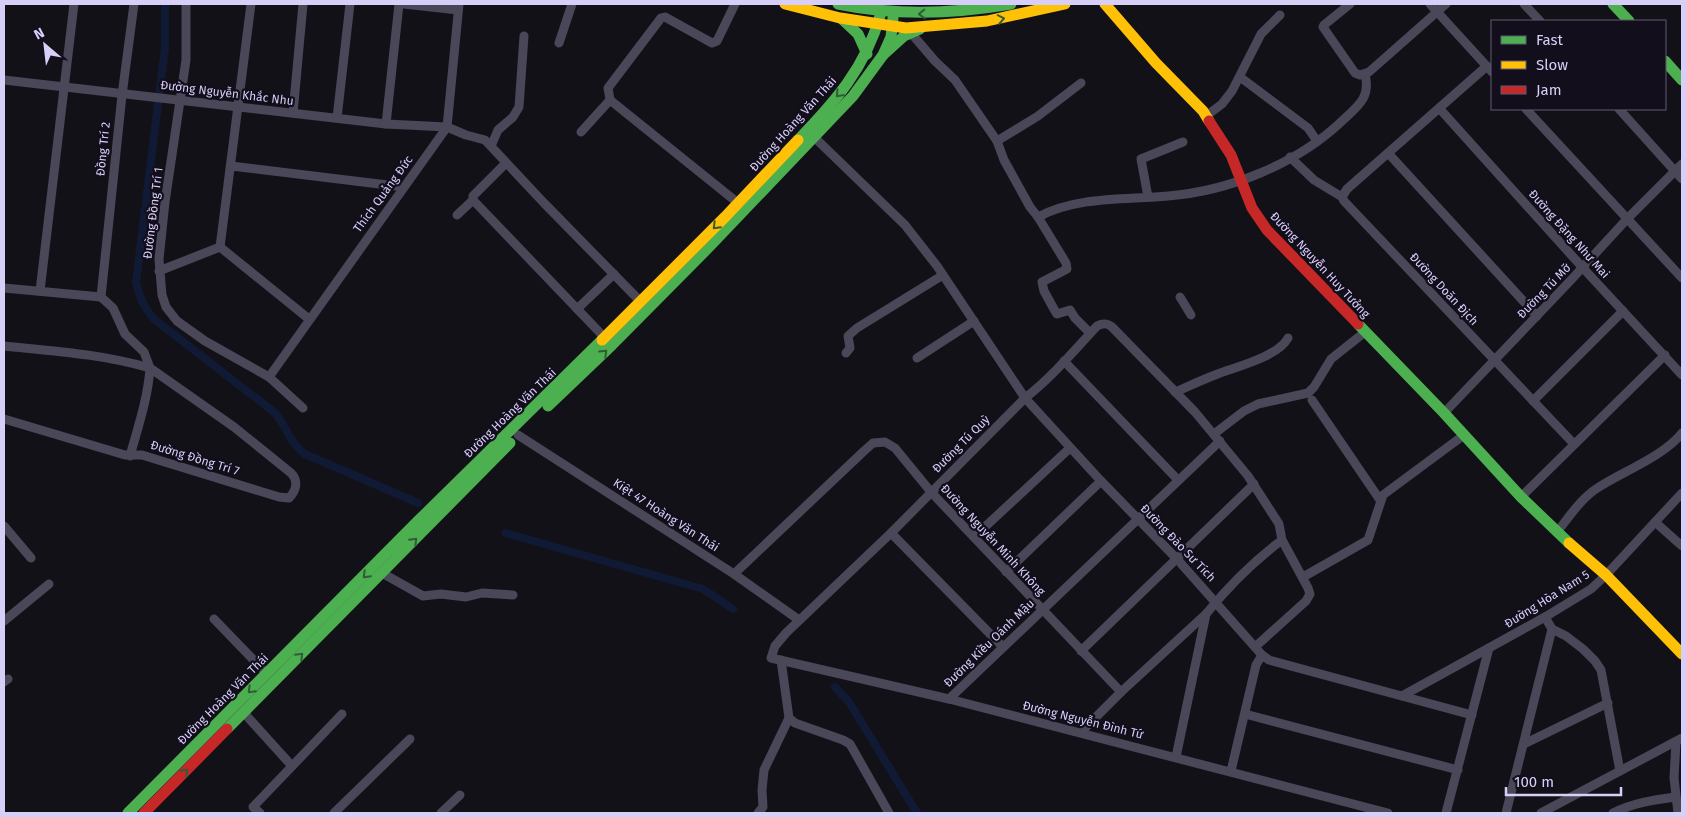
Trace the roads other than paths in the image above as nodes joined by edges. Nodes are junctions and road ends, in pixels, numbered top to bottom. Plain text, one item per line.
1 (74, 4) edge
2 (134, 4) edge
3 (186, 4) edge
4 (251, 4) edge
5 (303, 4) edge
6 (350, 4) edge
7 (399, 4) edge
8 (404, 4) edge
9 (572, 4) edge
10 (735, 4) edge
11 (785, 4) edge
12 (838, 4) edge
13 (1011, 4) edge
14 (1065, 4) edge
15 (1105, 4) edge
16 (1350, 4) edge
17 (1430, 4) edge
18 (1446, 4) edge
19 (1524, 4) edge
20 (1613, 4) edge
21 (458, 7) edge
22 (952, 8) edge
23 (1437, 11) junction
24 (881, 12) junction
25 (893, 13) junction
26 (1280, 16) dead end
27 (840, 18) junction
28 (1539, 20) edge
29 (1628, 20) edge
30 (879, 24) junction
31 (892, 26) junction
32 (929, 26) junction
33 (911, 33) junction
34 (524, 36) dead end
35 (558, 43) dead end
36 (867, 54) junction
37 (883, 55) junction
38 (1666, 62) edge
39 (1490, 69) edge
40 (1367, 73) junction
41 (1240, 77) junction
42 (4, 80) edge
43 (1682, 80) edge
44 (1081, 83) dead end
45 (65, 88) junction
46 (122, 94) junction
47 (178, 99) junction
48 (610, 100) junction
49 (238, 107) junction
50 (1439, 108) junction
51 (1527, 110) edge
52 (1620, 110) edge
53 (293, 114) junction
54 (1206, 116) junction
55 (337, 118) junction
56 (386, 124) junction
57 (447, 126) junction
58 (581, 132) dead end
59 (814, 137) junction
60 (997, 141) junction
61 (1317, 141) junction
62 (1184, 142) dead end
63 (491, 146) junction
64 (1388, 153) junction
65 (1290, 157) junction
66 (506, 162) junction
67 (1682, 164) edge
68 (231, 166) junction
69 (1675, 171) junction
70 (1240, 179) junction
71 (1682, 179) edge
72 (404, 187) junction
73 (1148, 197) junction
74 (1342, 197) junction
75 (473, 200) junction
76 (738, 203) junction
77 (457, 215) dead end
78 (1038, 217) junction
79 (1627, 220) junction
80 (220, 247) junction
81 (1583, 268) junction
82 (159, 272) junction
83 (614, 274) junction
84 (943, 275) junction
85 (1682, 278) edge
86 (4, 288) edge
87 (40, 290) junction
88 (101, 297) junction
89 (1180, 297) dead end
90 (641, 302) junction
91 (577, 309) junction
92 (1623, 311) junction
93 (1191, 315) dead end
94 (1537, 316) junction
95 (309, 320) junction
96 (974, 321) junction
97 (1365, 332) junction
98 (1090, 333) junction
99 (605, 338) junction
100 (1288, 338) dead end
101 (4, 346) edge
102 (846, 353) dead end
103 (1664, 355) junction
104 (917, 358) dead end
105 (1064, 361) junction
106 (1494, 361) junction
107 (150, 368) junction
108 (1682, 375) edge
109 (269, 377) junction
110 (1175, 392) junction
111 (1025, 398) junction
112 (1312, 400) dead end
113 (1533, 401) junction
114 (303, 408) dead end
115 (1444, 413) junction
116 (4, 419) edge
117 (1682, 433) edge
118 (518, 435) junction
119 (1464, 435) junction
120 (1217, 437) junction
121 (1574, 444) junction
122 (1070, 448) junction
123 (130, 456) junction
124 (1178, 480) junction
125 (466, 481) junction
126 (1101, 481) junction
127 (1254, 484) junction
128 (931, 492) junction
129 (1682, 493) edge
130 (1521, 497) junction
131 (1380, 500) junction
132 (1137, 519) junction
133 (1656, 522) junction
134 (4, 526) edge
135 (1557, 532) junction
136 (891, 533) junction
137 (974, 537) junction
138 (1282, 540) junction
139 (1682, 546) edge
140 (31, 558) dead end
141 (1177, 559) junction
142 (1006, 572) junction
143 (382, 574) junction
144 (734, 574) junction
145 (1606, 575) junction
146 (1303, 577) junction
147 (49, 584) dead end
148 (513, 595) dead end
149 (1216, 602) junction
150 (1042, 610) junction
151 (1206, 614) junction
152 (1545, 617) junction
153 (214, 618) dead end
154 (799, 620) junction
155 (4, 621) edge
156 (1552, 629) junction
157 (1003, 647) junction
158 (1255, 647) junction
159 (1489, 648) junction
160 (1081, 651) junction
161 (1682, 654) edge
162 (1262, 655) junction
163 (771, 658) joint
164 (781, 660) junction
165 (267, 674) junction
166 (1121, 692) junction
167 (1402, 696) junction
168 (949, 699) junction
169 (1608, 703) junction
170 (244, 713) junction
171 (342, 714) dead end
172 (1245, 714) junction
173 (1472, 716) junction
174 (789, 718) junction
175 (1081, 732) junction
176 (410, 739) dead end
177 (1679, 740) edge
178 (1524, 744) junction
179 (1176, 757) junction
180 (292, 766) junction
181 (1458, 770) junction
182 (1620, 771) junction
183 (1231, 772) junction
184 (460, 795) dead end
185 (1675, 797) junction
186 (149, 808) edge
187 (762, 811) edge
188 (1373, 811) edge
189 (128, 813) edge
190 (260, 813) edge
191 (334, 813) edge
192 (441, 813) edge
193 (889, 813) edge
194 (1388, 813) edge
195 (1446, 813) edge
196 (1506, 813) edge
197 (1541, 813) edge
198 (1613, 813) edge
199 (1678, 813) edge

1 - 45 street
2 - 46 street, Đồng Trí 2
3 - 47 street, Đường Đồng Trí 1
4 - 49 street
5 - 53 street
6 - 55 street
7 - 56 street
8 - 21 street
9 - 35 street
10 - 48 street
11 - 27 main road
12 - 24 main road
13 - 22 main road
32 -> 14 main road
15 - 54 main road, Đường Nguyễn Huy Tưởng
16 - 40 street
17 - 23 street
18 - 23 street
19 - 28 street
20 - 29 main road
21 - 57 street, Thích Quảng Đức
22 -> 25 main road
23 - 39 street
23 - 40 street
24 - 25 main road
24 - 30 main road, Đường Hoàng Văn Thái
25 - 31 main road, Đường Hoàng Văn Thái
26 - 41 street
27 - 30 main road
27 - 36 main road
30 - 31 main road
30 - 36 main road, Đường Hoàng Văn Thái
31 - 32 main road
31 - 37 main road, Đường Hoàng Văn Thái
32 - 33 main road
33 - 37 main road
33 - 60 street
34 - 63 street
36 -> 76 main road, Đường Hoàng Văn Thái
37 - 59 main road, Đường Hoàng Văn Thái
38 - 43 main road
39 - 50 street
40 - 61 street
41 - 54 street
41 - 61 street
42 - 45 street, Đường Nguyễn Khắc Nhu
44 - 60 street
45 - 46 street, Đường Nguyễn Khắc Nhu
45 - 87 street
46 - 47 street, Đường Nguyễn Khắc Nhu
46 - 88 street, Đồng Trí 2
47 - 49 street, Đường Nguyễn Khắc Nhu
47 - 82 street, Đường Đồng Trí 1
48 - 58 street
48 - 76 street
49 - 53 street, Đường Nguyễn Khắc Nhu
49 - 68 street
50 - 64 street
50 - 81 street, Đường Đặng Như Mai
51 - 79 street
52 - 69 street
53 - 55 street, Đường Nguyễn Khắc Nhu
54 - 70 main road, Đường Nguyễn Huy Tưởng
55 - 56 street, Đường Nguyễn Khắc Nhu
56 - 57 street, Đường Nguyễn Khắc Nhu
57 - 63 street
57 - 72 street, Thích Quảng Đức
59 - 84 street, Đường Đào Sư Tích
118 -> 59 main road, Đường Hoàng Văn Thái
60 - 78 street
61 - 65 street
62 - 73 street
63 - 66 street
64 - 74 street
64 - 94 street
65 - 70 street
65 - 74 street, Đường Doãn Địch
66 - 75 street
66 - 83 street
67 - 69 street, Đường Tú Mỡ
68 - 72 street
68 - 80 street
69 - 71 street
69 - 79 street, Đường Tú Mỡ
70 - 73 street
70 - 97 main road, Đường Nguyễn Huy Tưởng
72 - 95 street, Thích Quảng Đức
73 - 78 street
74 - 106 street, Đường Doãn Địch
75 - 77 street
75 - 91 street
76 -> 90 main road, Đường Hoàng Văn Thái
78 - 98 street
79 - 81 street, Đường Tú Mỡ
79 - 85 street
80 - 82 street
80 - 95 street
81 - 92 street, Đường Đặng Như Mai
81 - 94 street, Đường Tú Mỡ
82 - 109 street, Đường Đồng Trí 1
83 - 90 street
83 - 91 street
84 - 96 street, Đường Đào Sư Tích
84 - 102 street
86 - 87 street
87 - 88 street
88 - 107 street
89 - 93 street
90 - 99 main road, Đường Hoàng Văn Thái
91 - 99 street
92 - 103 street, Đường Đặng Như Mai
92 - 113 street
94 - 106 street, Đường Tú Mỡ
95 - 109 street, Thích Quảng Đức
96 - 104 street
96 - 111 street, Đường Đào Sư Tích
97 - 115 main road, Đường Nguyễn Huy Tưởng
97 - 120 street, Đường Kiều Oánh Mậu
98 - 105 street, Đường Tú Quỳ
98 - 110 street, Đường Tú Quỳ
99 - 125 main road, Đường Hoàng Văn Thái
100 - 110 street
101 - 107 street
103 - 108 street, Đường Đặng Như Mai
103 - 121 street
105 - 111 street, Đường Tú Quỳ
105 - 124 street
106 - 113 street, Đường Doãn Địch
106 - 115 street, Đường Tú Mỡ
107 - 123 street
107 - 123 street, Đường Đồng Trí 7
109 - 114 street, Đường Đồng Trí 1
110 - 120 street, Đường Tú Quỳ
111 - 122 street, Đường Đào Sư Tích
111 - 128 street, Đường Tú Quỳ
112 - 131 street
113 - 121 street, Đường Doãn Địch
115 - 119 main road, Đường Nguyễn Huy Tưởng
116 - 123 street, Đường Đồng Trí 7
117 - 135 street
118 - 125 main road, Đường Hoàng Văn Thái
118 - 144 street, Kiệt 47 Hoàng Văn Thái
119 - 130 main road, Đường Nguyễn Huy Tưởng
119 - 131 street
120 - 124 street, Đường Kiều Oánh Mậu
120 - 127 street, Đường Tú Quỳ
121 - 130 street
122 - 126 street, Đường Đào Sư Tích
122 - 137 street
124 - 132 street, Đường Kiều Oánh Mậu
143 -> 125 main road, Đường Hoàng Văn Thái
125 -> 165 main road, Đường Hoàng Văn Thái
126 - 132 street, Đường Đào Sư Tích
126 - 142 street
127 - 138 street, Đường Tú Quỳ
127 - 141 street
128 - 136 street, Đường Tú Quỳ
128 - 137 street, Đường Nguyễn Minh Không
128 - 144 street, Đường Nguyễn Minh Không
129 - 133 street, Đường Hòa Nam 5
130 - 135 main road, Đường Nguyễn Huy Tưởng
131 - 146 street
132 - 141 street, Đường Đào Sư Tích
132 - 150 street, Đường Kiều Oánh Mậu
133 - 139 street
133 - 145 street, Đường Hòa Nam 5
134 - 140 street
135 - 145 main road, Đường Nguyễn Huy Tưởng
136 - 154 street, Đường Tú Quỳ
136 - 157 street
137 - 142 street, Đường Nguyễn Minh Không
138 - 146 street, Đường Tú Quỳ
138 - 149 street
141 - 149 street, Đường Đào Sư Tích
141 - 160 street
142 - 150 street, Đường Nguyễn Minh Không
143 - 148 street
170 -> 143 main road, Đường Hoàng Văn Thái
144 - 154 street, Kiệt 47 Hoàng Văn Thái
145 - 152 street, Đường Hòa Nam 5
145 - 161 main road, Đường Nguyễn Huy Tưởng
146 - 158 street, Đường Tú Quỳ
147 - 155 street
149 - 151 street
149 - 158 street, Đường Đào Sư Tích
150 - 157 street, Đường Kiều Oánh Mậu
150 - 160 street, Đường Nguyễn Minh Không
151 - 166 street
151 - 179 street
152 - 156 street
152 - 159 street, Đường Hòa Nam 5
153 - 165 street
154 - 163 street, Đường Tú Quỳ
156 - 169 street
156 - 178 street
157 - 168 street, Đường Kiều Oánh Mậu
158 - 162 street, Đường Đào Sư Tích
159 - 167 street, Đường Hòa Nam 5
159 - 173 street
160 - 166 street, Đường Nguyễn Minh Không
162 - 167 street, Đường Đào Sư Tích
162 - 172 street
163 - 164 street, Đường Nguyễn Đình Tứ
164 - 168 street, Đường Nguyễn Đình Tứ
164 - 174 street
165 -> 186 main road, Đường Hoàng Văn Thái
166 - 175 street
167 - 173 street, Đường Đào Sư Tích
168 - 175 street, Đường Nguyễn Đình Tứ
169 - 178 street
169 - 182 street
170 - 180 street
186 -> 170 main road, Đường Hoàng Văn Thái
171 - 180 street
172 - 181 street
172 - 183 street
173 - 181 street
174 - 187 street
174 - 193 street
175 - 179 street, Đường Nguyễn Đình Tứ
176 - 191 street
177 - 182 street
177 - 185 street
178 - 196 street
179 - 183 street, Đường Nguyễn Đình Tứ
180 - 190 street
181 - 195 street
182 - 197 street
183 - 188 street, Đường Nguyễn Đình Tứ
184 - 192 street
185 - 198 street
185 - 199 street
186 - 189 main road, Đường Hoàng Văn Thái
188 - 194 street, Đường Nguyễn Đình Tứ

